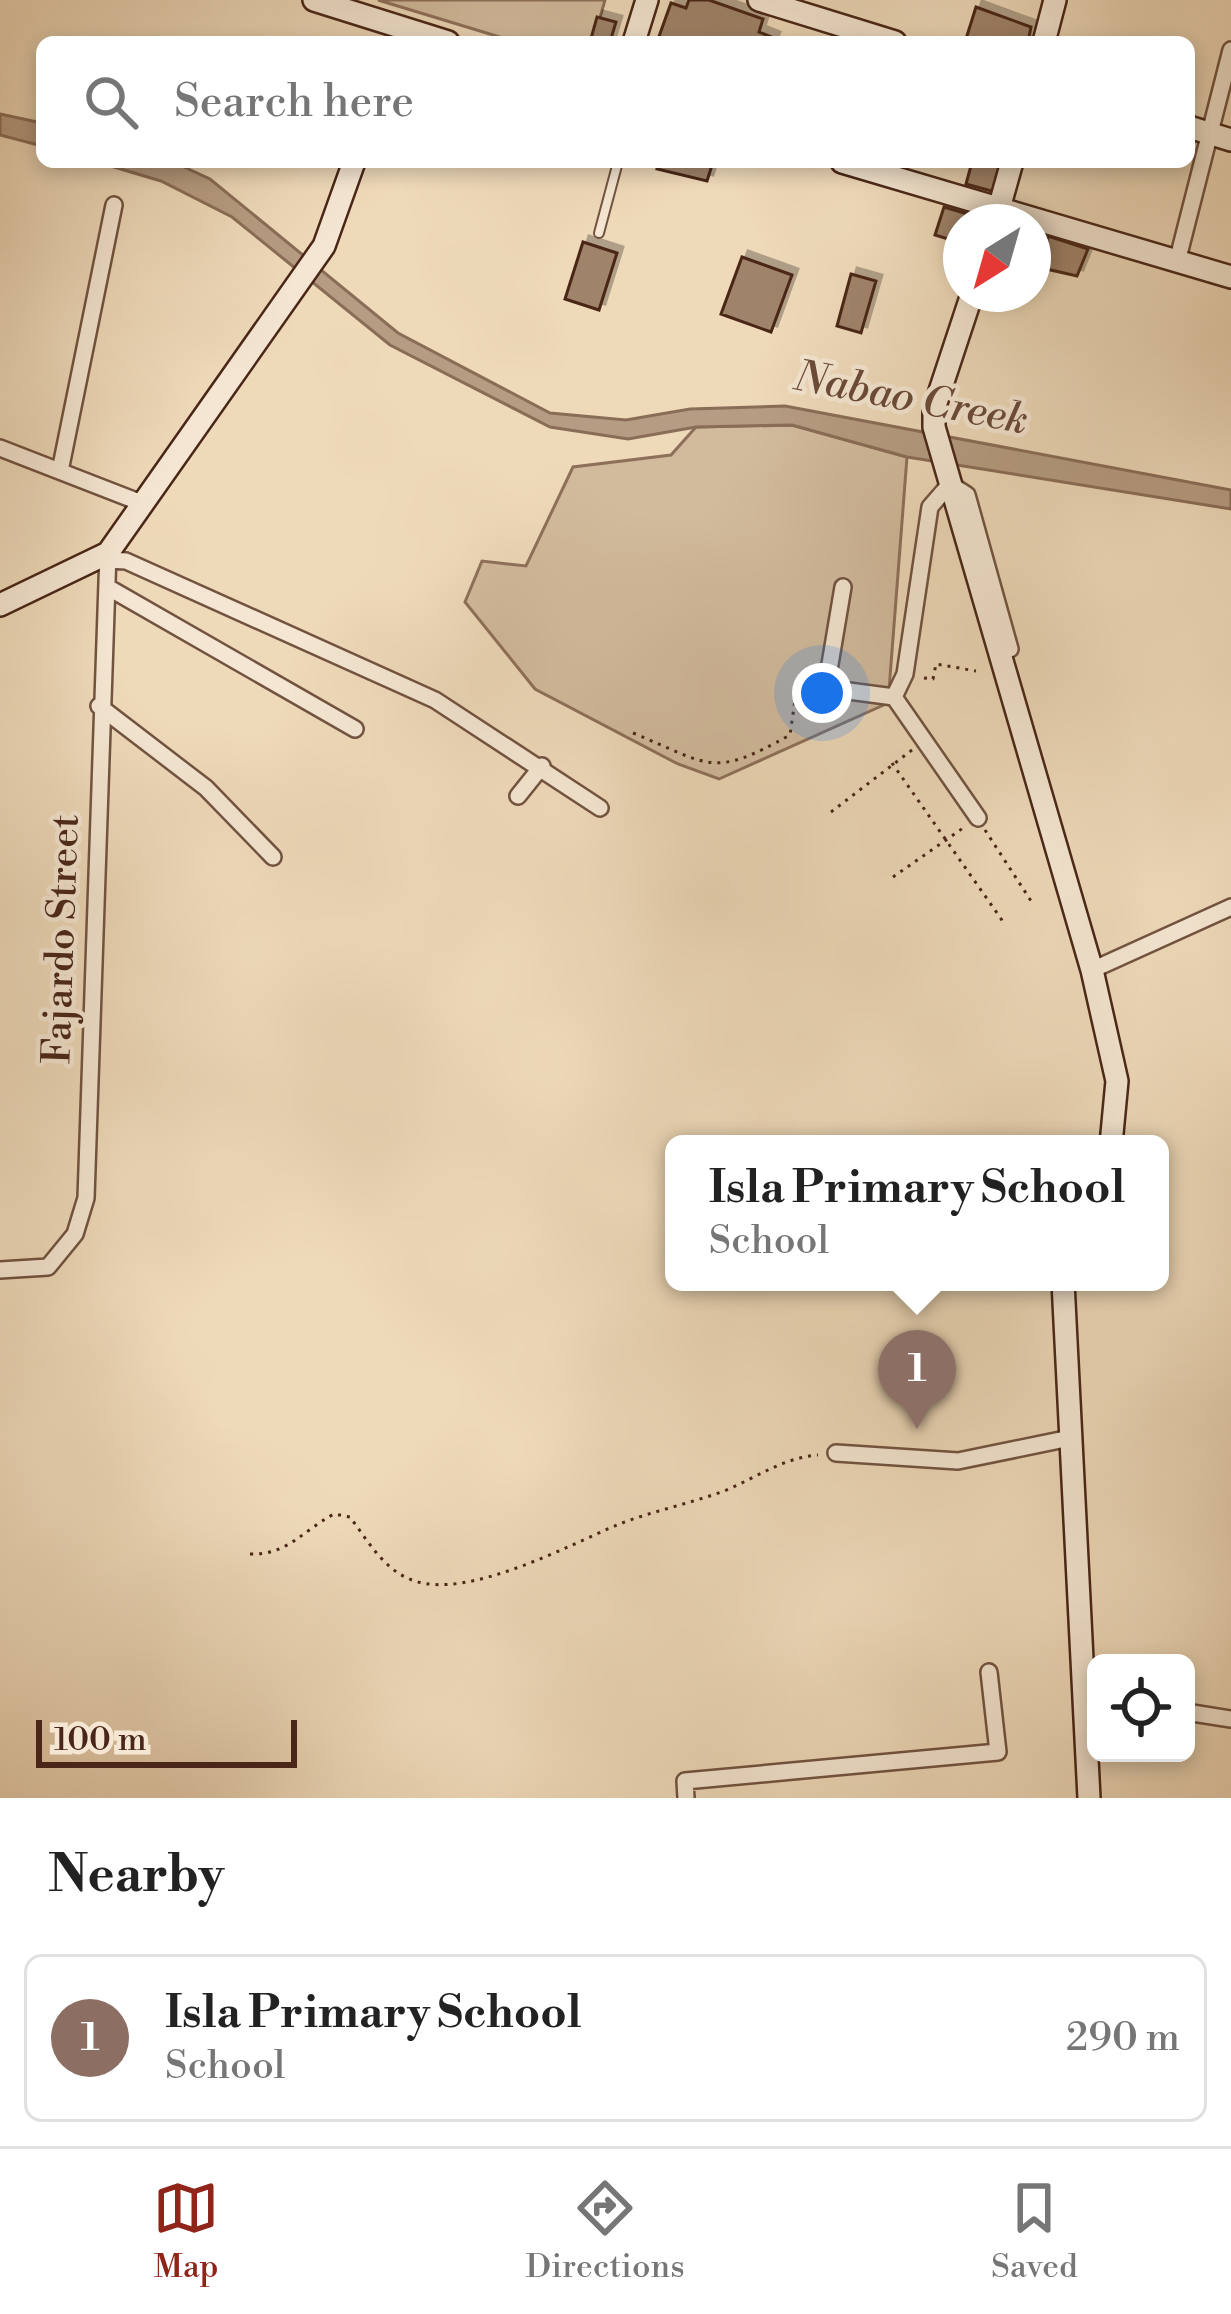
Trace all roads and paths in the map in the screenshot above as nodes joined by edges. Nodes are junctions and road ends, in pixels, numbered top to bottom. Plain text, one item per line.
1 (314, 0) edge
2 (647, 0) edge
3 (759, 0) edge
4 (1055, 0) edge
5 (398, 35) edge
6 (636, 36) edge
7 (876, 36) edge
8 (1046, 36) edge
9 (1231, 50) edge
10 (1198, 130) edge
11 (1231, 140) edge
12 (351, 168) edge
13 (616, 168) edge
14 (860, 168) edge
15 (1010, 168) edge
16 (1192, 168) edge
17 (966, 204) edge
18 (1001, 204) edge
19 (114, 205) dead end
20 (1051, 229) edge
21 (598, 233) dead end
22 (1177, 262) junction
23 (1231, 277) edge
24 (966, 312) edge
25 (0, 448) edge
26 (60, 471) junction
27 (947, 476) junction
28 (139, 502) junction
29 (109, 556) junction
30 (843, 587) dead end
31 (109, 588) junction
32 (0, 605) edge
33 (1010, 649) dead end
34 (976, 671) dead end
35 (905, 674) junction
36 (826, 688) junction
37 (894, 697) junction
38 (100, 706) junction
39 (355, 729) dead end
40 (633, 733) dead end
41 (924, 743) junction
42 (892, 763) junction
43 (542, 766) junction
44 (518, 796) dead end
45 (601, 808) dead end
46 (831, 812) dead end
47 (978, 818) junction
48 (946, 840) junction
49 (273, 856) dead end
50 (893, 877) dead end
51 (1034, 904) dead end
52 (1231, 907) edge
53 (1004, 923) dead end
54 (1092, 970) junction
55 (1112, 1135) edge
56 (0, 1270) edge
57 (1063, 1291) edge
58 (1070, 1438) junction
59 (836, 1453) joint
60 (250, 1554) dead end
61 (1087, 1669) edge
62 (989, 1672) dead end
63 (1195, 1713) edge
64 (1231, 1719) edge
65 (1089, 1762) edge
66 (686, 1798) edge
67 (1089, 1798) edge

1 - 5 street
2 - 6 street
3 - 7 street
4 - 8 street
9 - 10 street
10 - 11 street
12 - 28 street
13 - 21 lane
14 - 17 street
15 - 18 street
16 - 22 street
19 - 26 street
20 - 22 street
22 - 23 street
24 - 27 street
25 - 26 street
26 - 28 street
27 - 33 street
27 - 35 street
27 - 54 street
28 - 29 street
29 - 31 street, Fajardo Street
29 - 32 street
29 - 43 street
30 - 36 street
31 - 38 street, Fajardo Street
31 - 39 street
34 - 35 path
35 - 37 street
36 - 37 street
36 - 40 path
37 - 41 street
38 - 49 street
38 - 56 street, Fajardo Street
41 - 42 path
41 - 47 street
42 - 46 path
42 - 48 path
43 - 44 street
43 - 45 street
47 - 48 path
47 - 51 path
48 - 50 path
48 - 53 path
52 - 54 street
54 - 55 street
57 - 58 street
58 - 59 street
58 - 61 street
59 - 60 path
62 - 66 street
63 - 64 street
65 - 67 street

